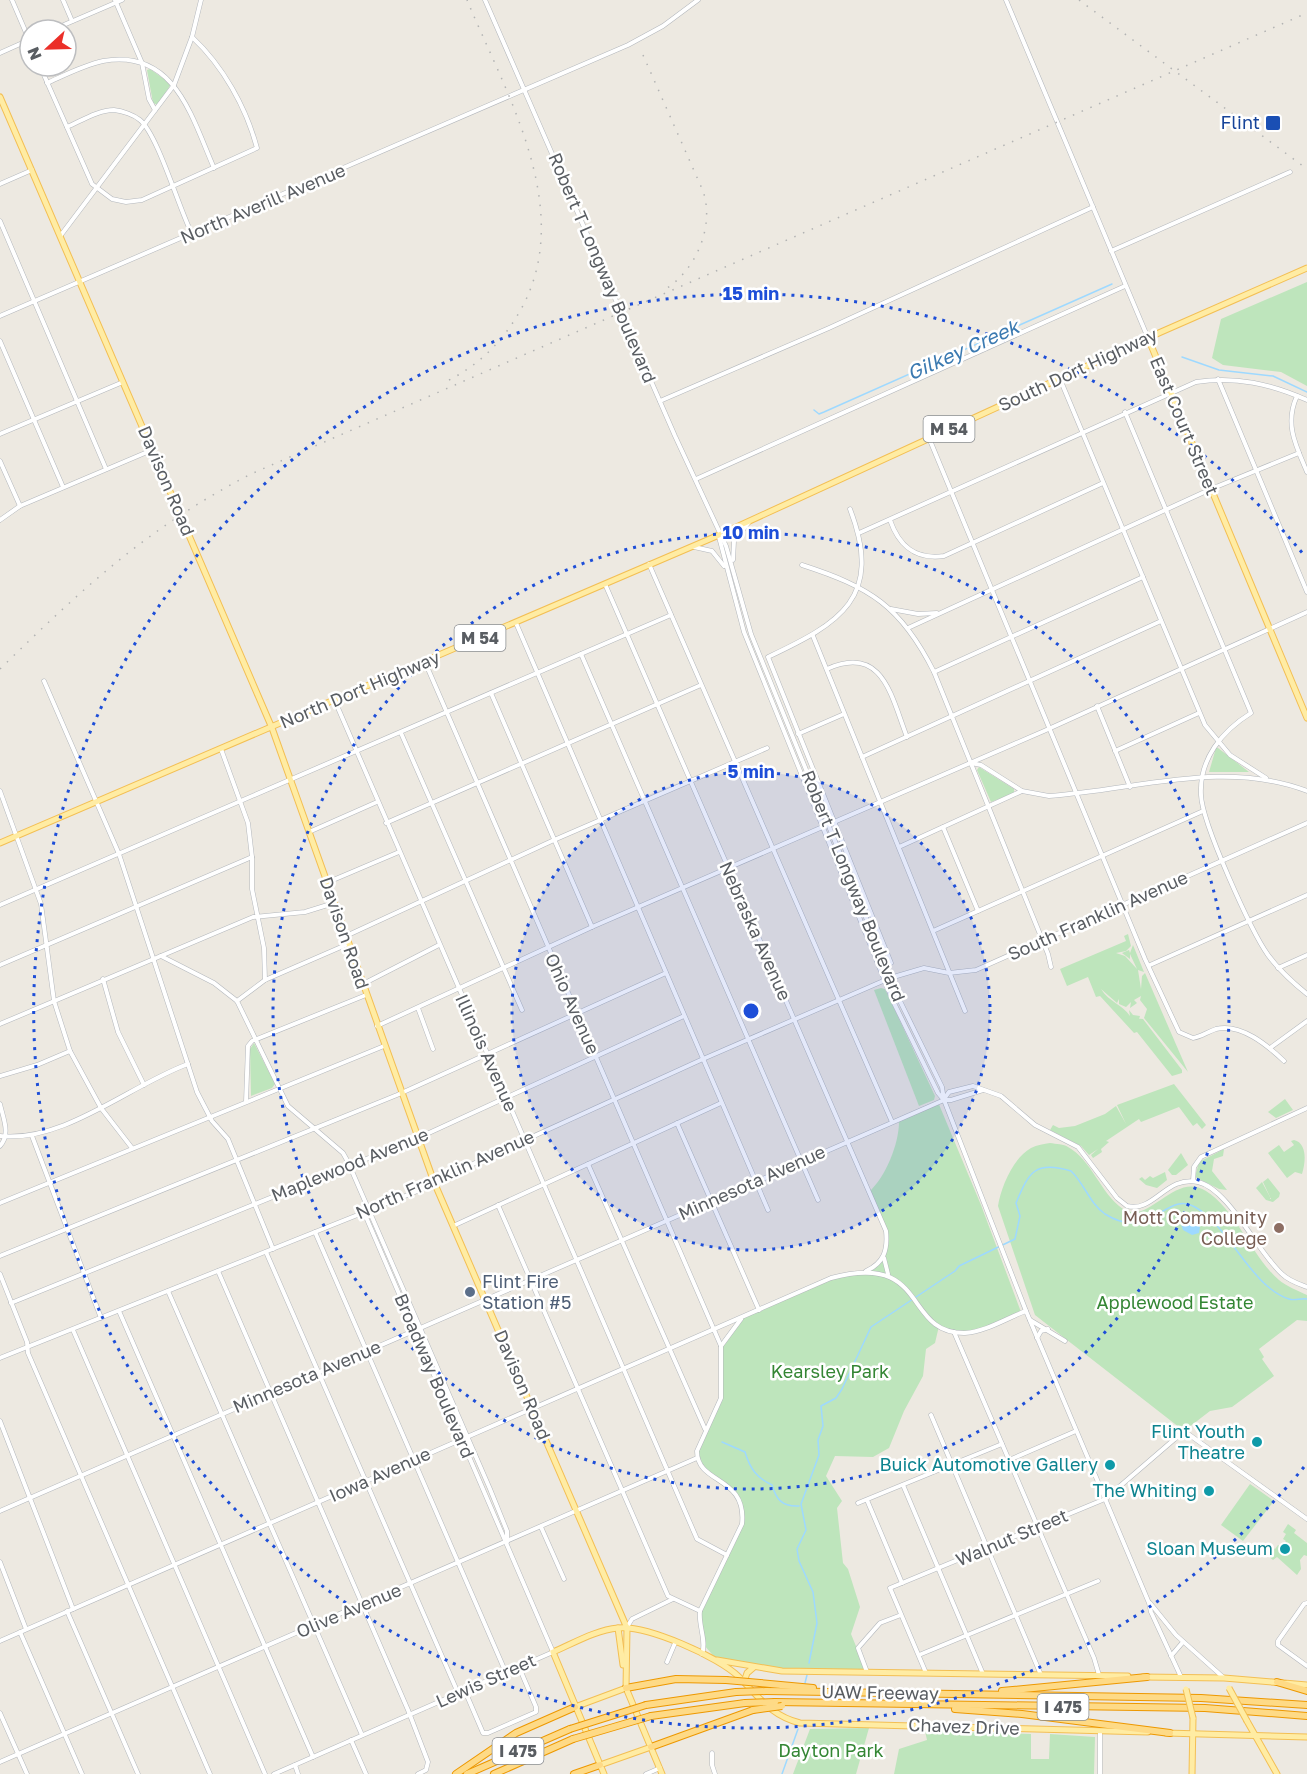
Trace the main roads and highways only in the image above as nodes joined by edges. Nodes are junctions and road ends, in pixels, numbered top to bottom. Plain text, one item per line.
1 (0, 97) edge
2 (1307, 268) edge
3 (1148, 338) junction
4 (719, 535) joint
5 (1307, 718) edge
6 (272, 728) junction
7 (0, 843) edge
8 (618, 1628) junction
9 (627, 1628) junction
10 (554, 1652) joint
11 (702, 1654) joint
12 (717, 1659) junction
13 (754, 1667) junction
14 (625, 1676) junction
15 (1147, 1677) junction
16 (1181, 1677) junction
17 (1224, 1678) junction
18 (744, 1682) junction
19 (1277, 1682) junction
20 (1307, 1685) edge
21 (626, 1688) junction
22 (849, 1692) junction
23 (1307, 1692) edge
24 (978, 1694) junction
25 (818, 1703) junction
26 (919, 1705) junction
27 (1307, 1705) edge
28 (575, 1707) junction
29 (1307, 1716) edge
30 (1170, 1733) junction
31 (1192, 1734) junction
32 (1256, 1736) junction
33 (1307, 1737) edge
34 (651, 1747) junction
35 (600, 1765) junction
36 (661, 1771) edge
37 (456, 1774) edge
38 (467, 1774) edge
39 (494, 1774) edge
40 (574, 1774) edge
41 (604, 1774) edge
42 (1192, 1774) edge
43 (1277, 1774) edge

1 - 6 main road, Davison Road
2 - 3 main road, South Dort Highway / M 54
3 - 4 main road, South Dort Highway / M 54
3 - 5 main road, East Court Street
4 - 6 main road, North Dort Highway / M 54
6 - 7 main road, North Dort Highway / M 54
6 - 9 main road, Davison Road
8 - 9 main road, Lewis Street
8 - 10 main road, Lewis Street
8 - 14 main road
9 - 11 main road, Lewis Street
9 - 14 main road, Davison Road
10 - 28 main road, Broadway Boulevard
11 - 12 main road, Chavez Drive
12 - 13 main road, Chavez Drive
12 - 18 main road, Chavez Drive
13 - 15 main road, Chavez Drive
13 - 18 main road
14 - 21 main road, Davison Road
15 - 16 main road, Chavez Drive
15 - 24 highway
16 - 17 main road, Chavez Drive
16 - 31 main road, Robert T Longway Boulevard, bridge
17 - 19 main road, Chavez Drive
17 - 32 main road, Robert T Longway Boulevard, bridge
18 - 30 main road, Chavez Drive
19 - 20 main road, Chavez Drive
19 - 23 highway
21 - 22 highway, bridge
21 - 28 main road
21 - 34 main road, Davison Road
22 - 24 highway, UAW Freeway / I 475
22 - 38 highway, UAW Freeway / I 475, bridge
24 - 27 highway, UAW Freeway / I 475
25 - 26 highway, UAW Freeway / I 475
25 - 34 highway, bridge
25 - 39 highway, UAW Freeway / I 475, bridge
26 - 29 highway, UAW Freeway / I 475
26 - 30 highway
28 - 35 main road, Broadway Boulevard
28 - 37 highway
30 - 31 main road, Chavez Drive
31 - 32 main road, Chavez Drive
31 - 42 main road, Robert T Longway Boulevard
32 - 33 main road, Chavez Drive
32 - 43 main road, Robert T Longway Boulevard
34 - 35 main road
34 - 36 main road, Davison Road
35 - 40 highway
35 - 41 main road, Broadway Boulevard

